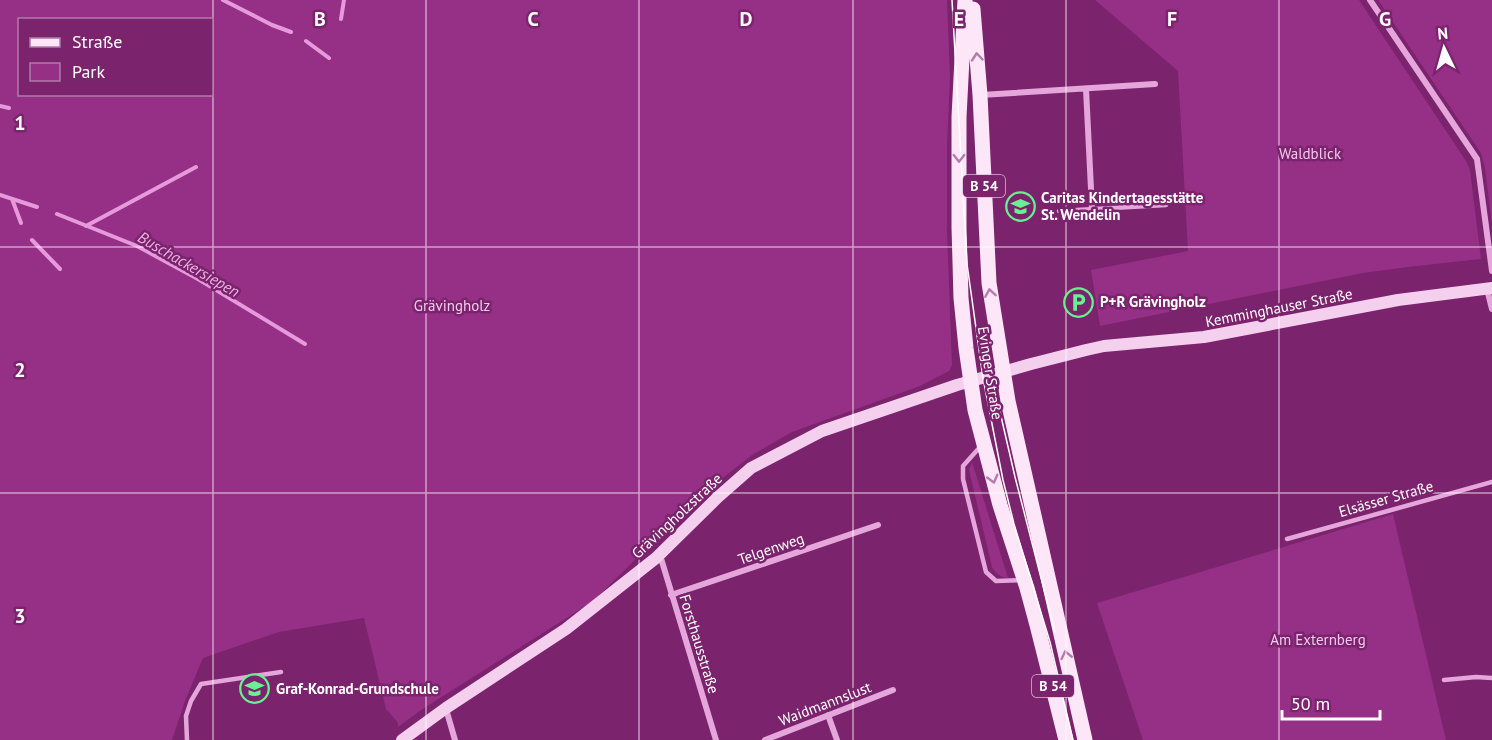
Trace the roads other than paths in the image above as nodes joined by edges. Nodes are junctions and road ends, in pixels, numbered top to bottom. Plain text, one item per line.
1 (965, 0) edge
2 (973, 0) edge
3 (1370, 0) edge
4 (1155, 84) dead end
5 (1086, 89) junction
6 (970, 98) junction
7 (1166, 205) dead end
8 (1092, 209) junction
9 (1059, 211) dead end
10 (1492, 271) edge
11 (1489, 288) edge
12 (1492, 309) edge
13 (1003, 372) junction
14 (971, 381) junction
15 (984, 443) junction
16 (1492, 482) edge
17 (878, 525) dead end
18 (1287, 539) dead end
19 (660, 554) junction
20 (1024, 580) junction
21 (672, 595) junction
22 (281, 672) dead end
23 (1492, 678) edge
24 (1444, 680) dead end
25 (893, 690) dead end
26 (446, 708) junction
27 (828, 715) junction
28 (187, 740) edge
29 (402, 740) edge
30 (455, 740) edge
31 (716, 740) edge
32 (765, 740) edge
33 (837, 740) edge
34 (1066, 740) edge
35 (1085, 740) edge

1 - 6 main road, Evinger Straße / B 54
6 -> 2 main road, Evinger Straße / B 54
3 - 10 street
4 - 5 street
5 - 6 street
5 - 8 street
13 -> 6 main road, Evinger Straße / B 54
6 -> 14 main road, Evinger Straße / B 54
7 - 8 lane
8 - 9 lane
11 - 12 street
11 - 13 main road, Kemminghauser Straße
13 - 14 main road, Grävingholzstraße
35 -> 13 main road, Evinger Straße / B 54
14 - 15 main road, Evinger Straße / B 54
14 - 19 main road, Grävingholzstraße
15 -> 20 main road, Evinger Straße / B 54
15 - 20 lane
16 - 18 lane, Elsässer Straße
17 - 21 street, Telgenweg
19 - 21 street, Forsthausstraße
19 - 26 main road, Grävingholzstraße
20 - 34 main road, Evinger Straße / B 54
21 - 31 street, Forsthausstraße
22 - 28 lane
23 - 24 lane
25 - 27 street, Waidmannslust
26 - 29 main road, Grävingholzstraße
26 - 30 street
27 - 32 street, Waidmannslust
27 - 33 street

